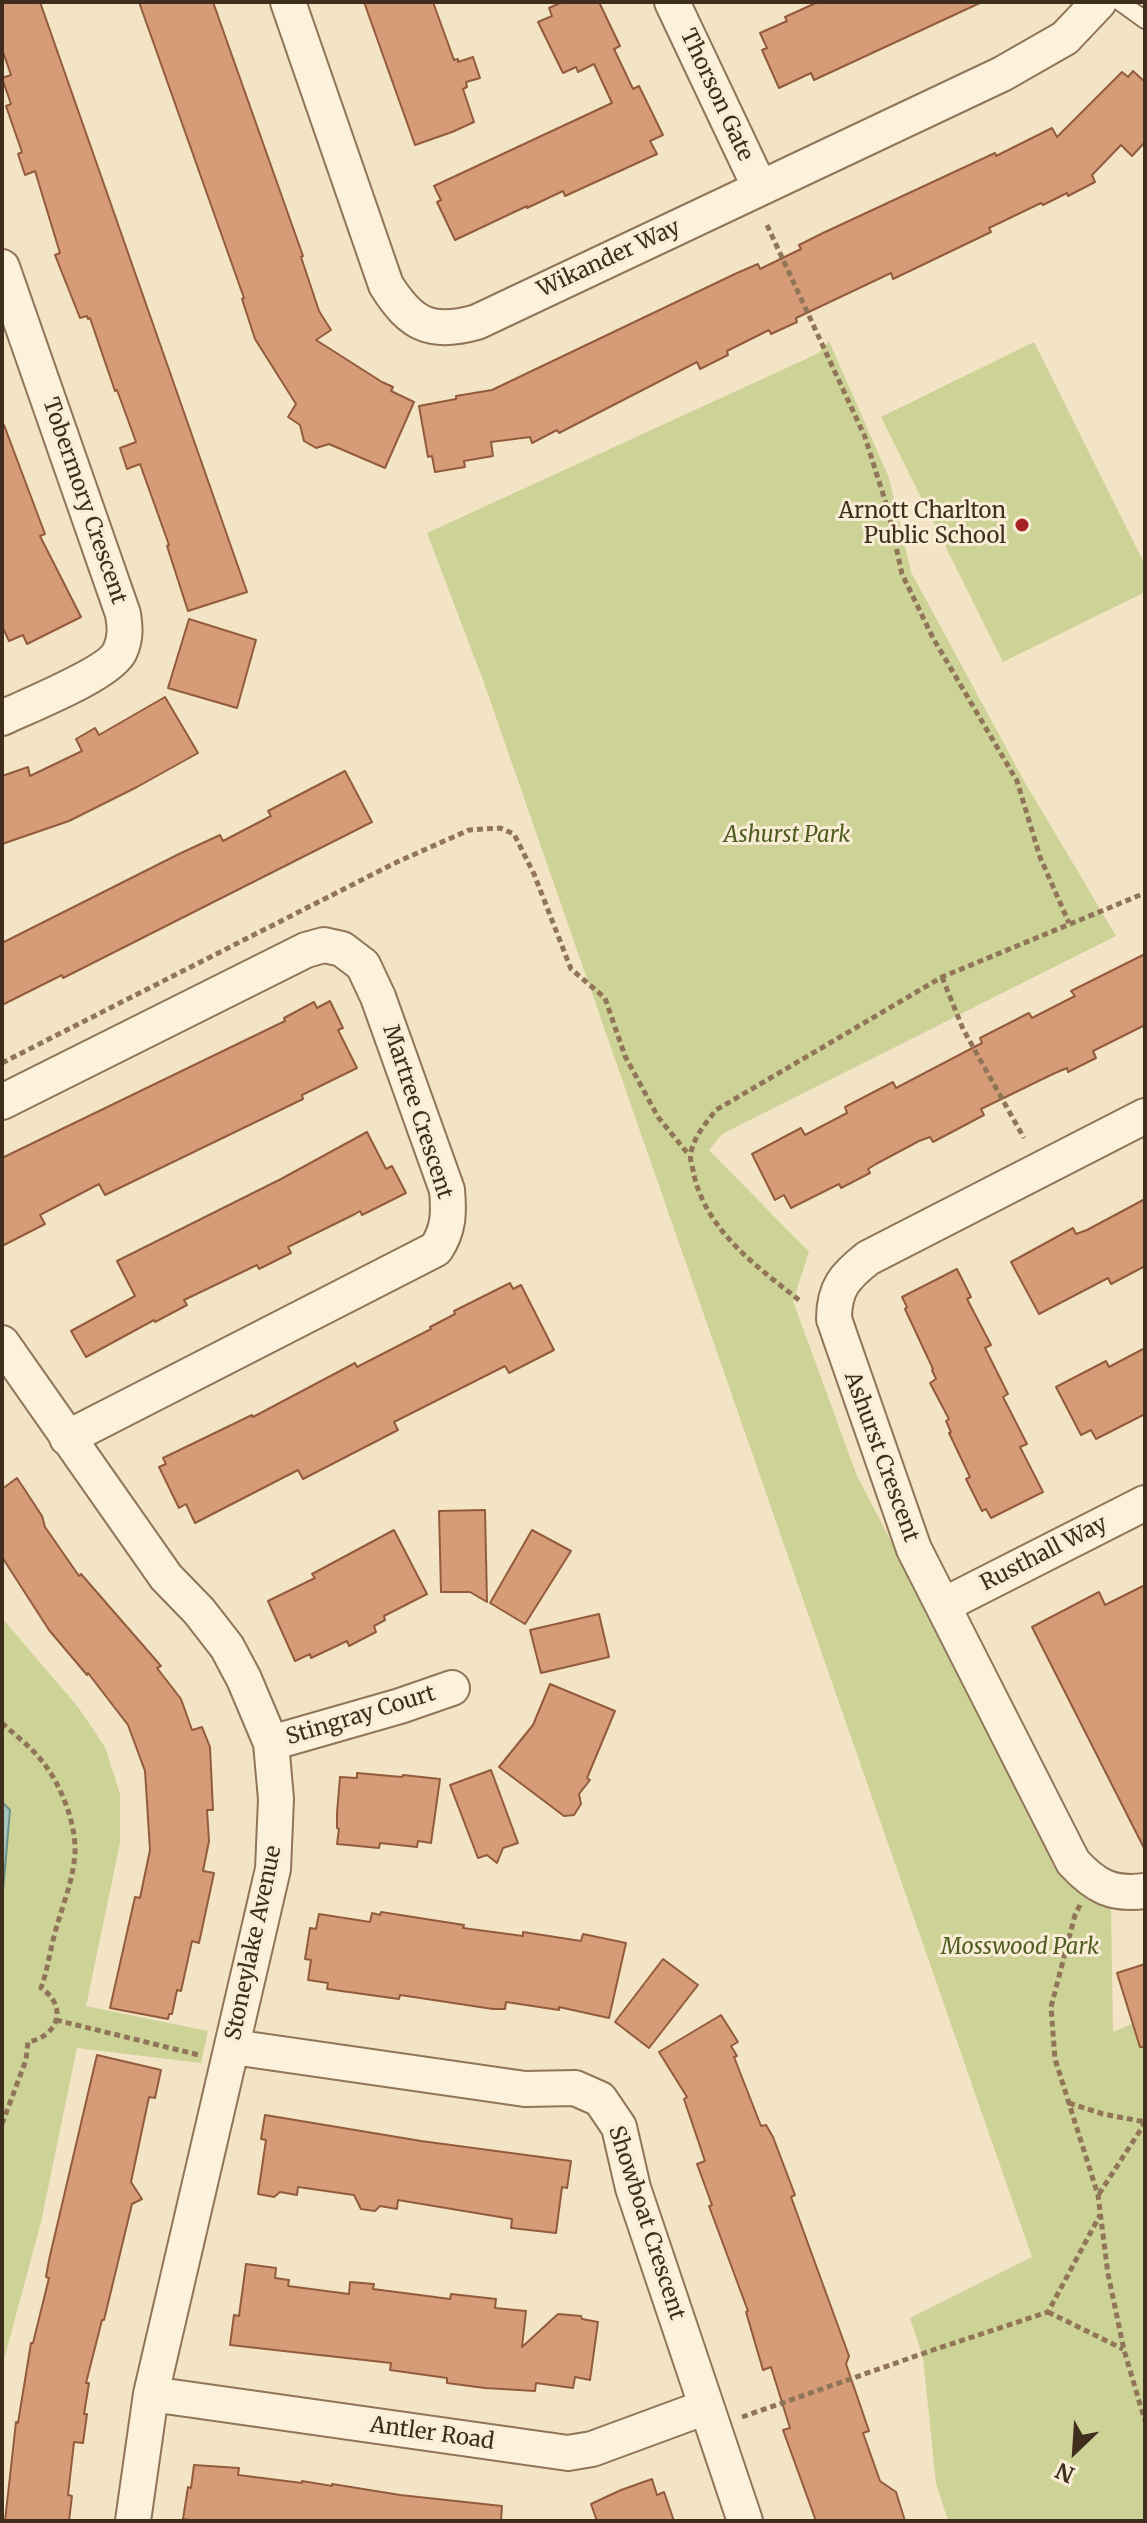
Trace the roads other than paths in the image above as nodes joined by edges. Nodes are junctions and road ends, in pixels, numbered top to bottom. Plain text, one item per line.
1 (288, 2) edge
2 (672, 2) edge
3 (1099, 2) edge
4 (1120, 2) edge
5 (1145, 20) edge
6 (760, 188) junction
7 (2, 267) edge
8 (2, 718) edge
9 (2, 1102) edge
10 (1145, 1116) edge
11 (2, 1343) edge
12 (67, 1438) junction
13 (1145, 1503) edge
14 (944, 1605) junction
15 (452, 1688) dead end
16 (271, 1743) junction
17 (1145, 1891) edge
18 (218, 2051) junction
19 (151, 2394) junction
20 (721, 2413) junction
21 (133, 2521) edge
22 (745, 2521) edge

1 - 6 street, Wikander Way
2 - 6 street, Thorson Gate
3 - 6 street, Wikander Way
4 - 5 lane
7 - 8 street, Tobermory Crescent
9 - 12 street, Martree Crescent
10 - 14 street, Ashurst Crescent
11 - 12 street, Stoneylake Avenue
12 - 16 street, Stoneylake Avenue
13 - 14 street, Rusthall Way
14 - 17 street, Ashurst Crescent
15 - 16 street, Stingray Court
16 - 18 street, Stoneylake Avenue
18 - 19 street, Stoneylake Avenue
18 - 20 street, Showboat Crescent
19 - 20 street, Antler Road
19 - 21 street, Stoneylake Avenue
20 - 22 street, Showboat Crescent

